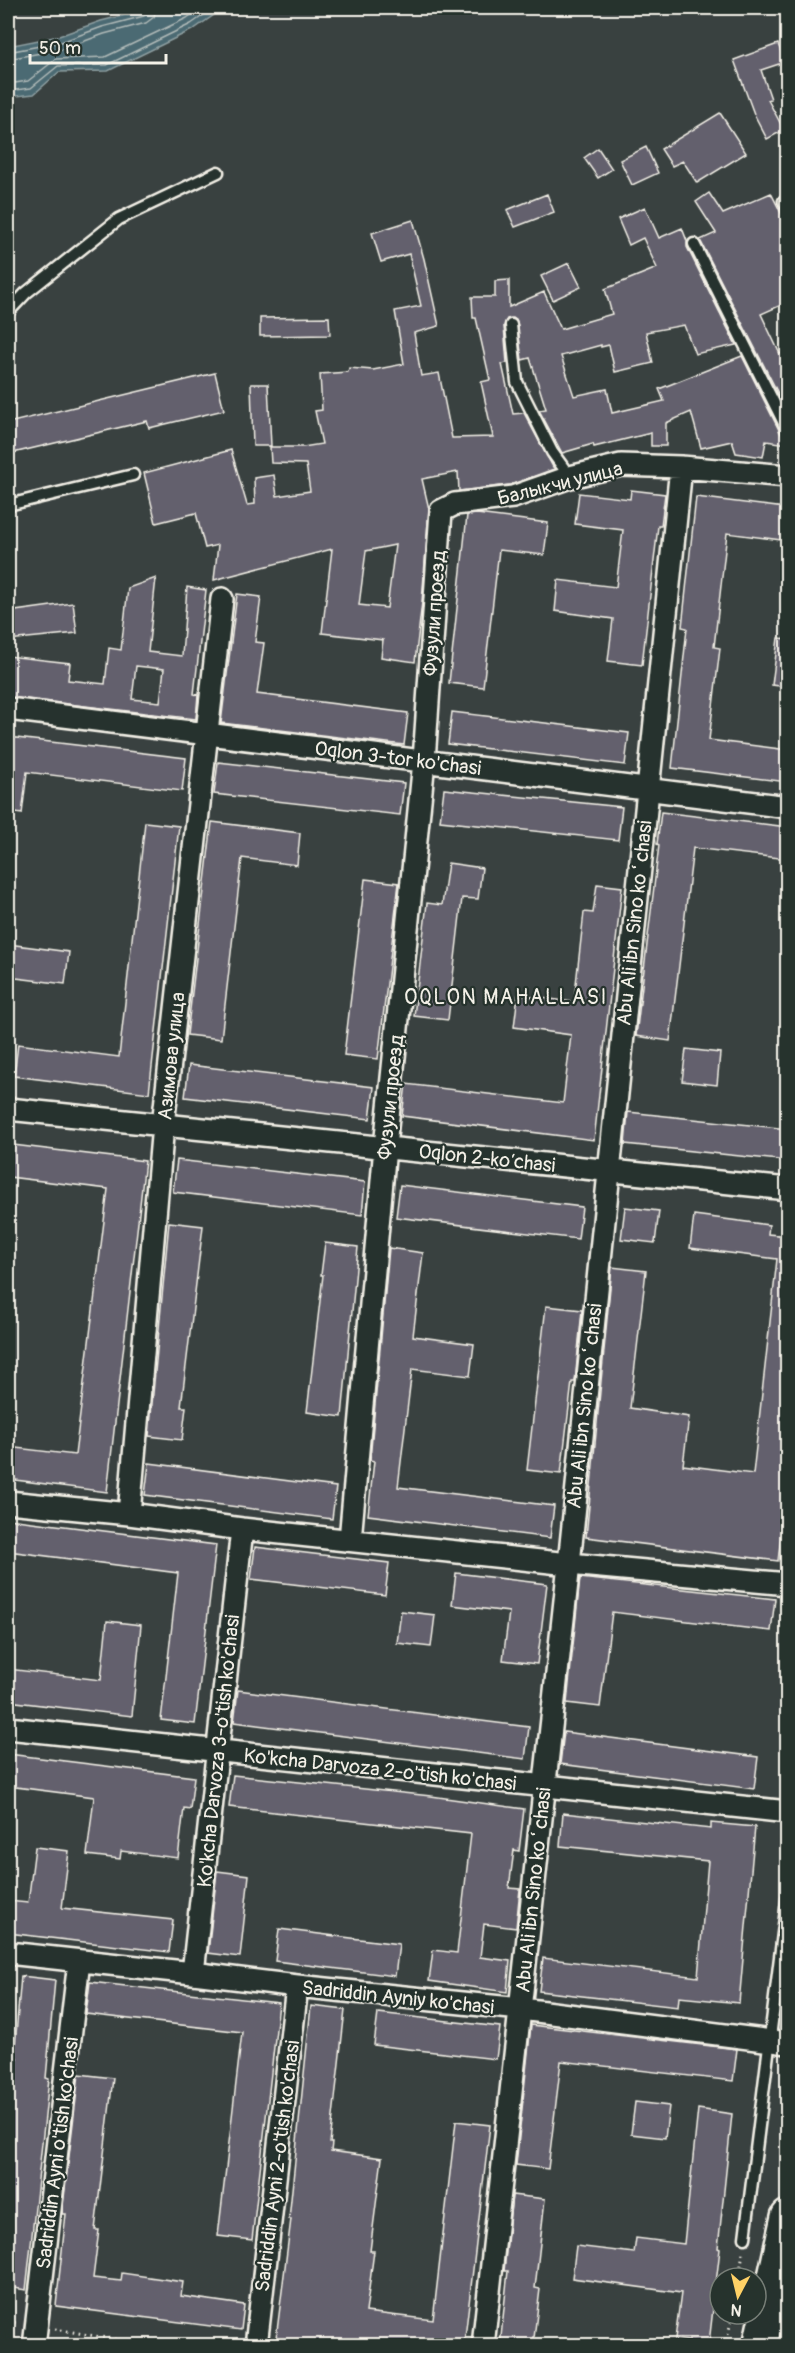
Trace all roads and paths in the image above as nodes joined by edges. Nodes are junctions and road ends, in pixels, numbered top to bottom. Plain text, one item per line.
1 (218, 172) dead end
2 (694, 244) dead end
3 (8, 312) edge
4 (511, 325) dead end
5 (788, 431) edge
6 (681, 467) junction
7 (133, 475) dead end
8 (788, 476) edge
9 (570, 477) junction
10 (8, 505) edge
11 (441, 511) joint
12 (222, 599) dead end
13 (8, 709) edge
14 (206, 734) junction
15 (424, 761) junction
16 (648, 789) junction
17 (788, 807) edge
18 (8, 1109) edge
19 (163, 1125) junction
20 (385, 1147) junction
21 (608, 1170) junction
22 (788, 1189) edge
23 (8, 1502) edge
24 (129, 1514) junction
25 (242, 1529) junction
26 (350, 1540) junction
27 (569, 1564) junction
28 (788, 1584) edge
29 (8, 1728) edge
30 (218, 1751) junction
31 (543, 1787) junction
32 (788, 1812) edge
33 (788, 1893) edge
34 (8, 1953) edge
35 (79, 1961) junction
36 (193, 1973) junction
37 (297, 1986) junction
38 (521, 2009) junction
39 (778, 2042) edge
40 (788, 2217) edge
41 (745, 2238) joint
42 (741, 2266) edge
43 (8, 2322) edge
44 (730, 2326) edge
45 (35, 2336) edge
46 (153, 2346) edge
47 (256, 2346) edge
48 (483, 2346) edge
49 (724, 2346) edge
50 (760, 2346) edge

1 - 3 lane
2 - 5 lane
4 - 9 lane
6 - 8 street, Балыкчи улица
6 - 9 street, Балыкчи улица
6 - 16 street, Abu Ali ibn Sino koʻchasi
7 - 10 lane
9 - 11 street, Балыкчи улица
11 - 15 street, Фузули проезд
12 - 14 street, Азимова улица
13 - 14 street, Oqlon 3-tor ko'chasi
14 - 15 street, Oqlon 3-tor ko'chasi
14 - 19 street, Азимова улица
15 - 16 street, Oqlon 3-tor ko'chasi
15 - 20 street, Фузули проезд
16 - 17 street, Oqlon 3-tor ko'chasi
16 - 21 street, Abu Ali ibn Sino koʻchasi
18 - 19 street, Oqlon 2-ko‘chasi
19 - 20 street, Oqlon 2-ko‘chasi
19 - 24 street, Азимова улица
20 - 21 street, Oqlon 2-ko‘chasi
20 - 26 street, Фузули проезд
21 - 22 street, Oqlon 2-ko‘chasi
21 - 27 street, Abu Ali ibn Sino koʻchasi
23 - 24 street
24 - 25 street
25 - 26 street
25 - 30 street, Ko'kcha Darvoza 3-o'tish ko'chasi
26 - 27 street
27 - 28 street
27 - 31 street, Abu Ali ibn Sino koʻchasi
29 - 30 street, Ko'kcha Darvoza 2-o'tish ko'chasi
30 - 31 street, Ko'kcha Darvoza 2-o'tish ko'chasi
30 - 36 street, Ko'kcha Darvoza 3-o'tish ko'chasi
31 - 32 street, Ko'kcha Darvoza 2-o'tish ko'chasi
31 - 38 street, Abu Ali ibn Sino koʻchasi
33 - 39 lane
34 - 35 street, Sadriddin Ayniy ko'chasi
35 - 36 street, Sadriddin Ayniy ko'chasi
35 - 45 street, Sadriddin Ayni o'tish ko'chasi
36 - 37 street, Sadriddin Ayniy ko'chasi
37 - 38 street, Sadriddin Ayniy ko'chasi
37 - 47 street, Sadriddin Ayni 2-o'tish ko'chasi
38 - 39 street, Sadriddin Ayniy ko'chasi
38 - 48 street, Abu Ali ibn Sino koʻchasi
39 - 41 lane
40 - 50 main road
41 - 42 path
43 - 45 path
44 - 49 path
45 - 46 path

